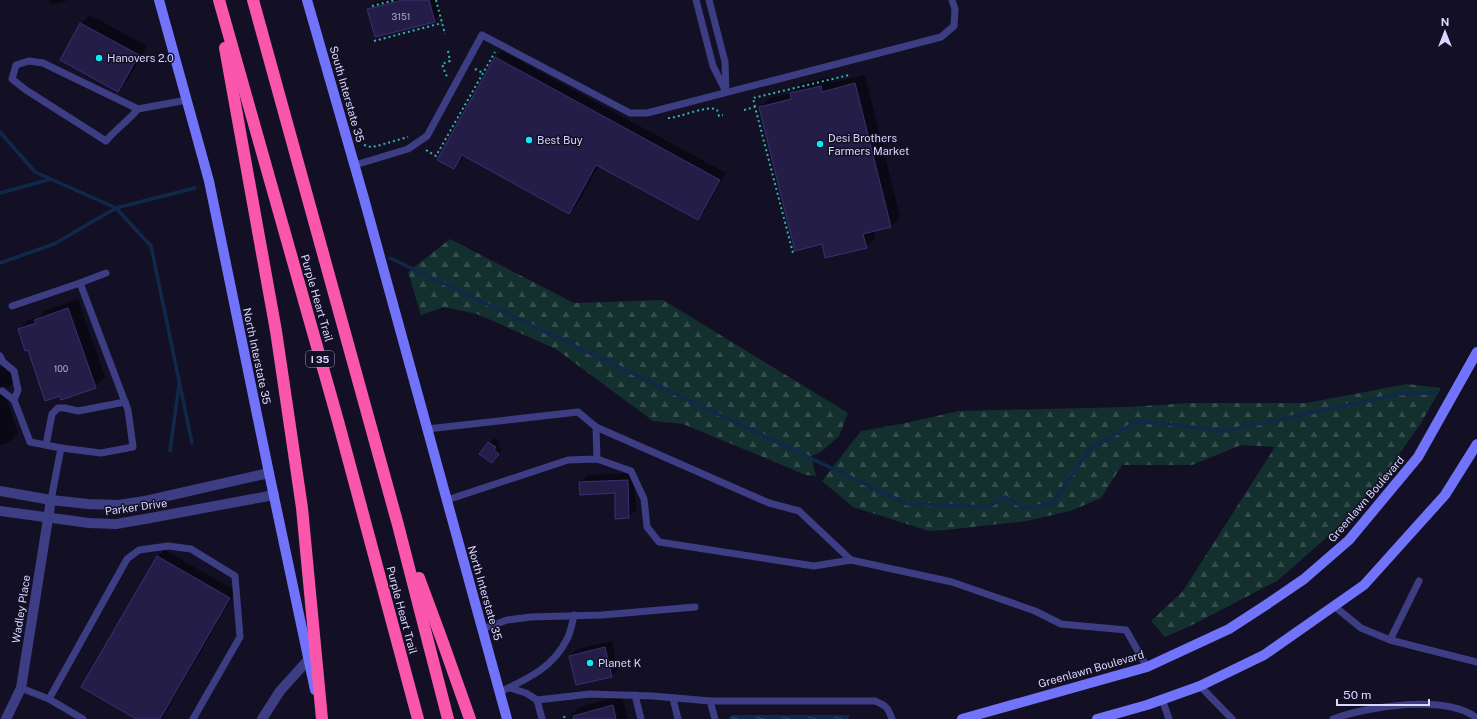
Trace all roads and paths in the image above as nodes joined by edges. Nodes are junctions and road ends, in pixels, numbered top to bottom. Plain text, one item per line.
1 (159, 0) edge
2 (218, 0) edge
3 (253, 0) edge
4 (307, 0) edge
5 (395, 0) edge
6 (436, 0) edge
7 (696, 0) edge
8 (709, 0) edge
9 (952, 0) edge
10 (372, 6) dead end
11 (442, 23) junction
12 (445, 34) dead end
13 (374, 41) dead end
14 (448, 51) dead end
15 (501, 54) dead end
16 (475, 69) dead end
17 (483, 73) junction
18 (849, 75) dead end
19 (449, 77) dead end
20 (726, 92) junction
21 (187, 100) junction
22 (755, 107) junction
23 (138, 109) junction
24 (744, 110) dead end
25 (723, 115) dead end
26 (668, 118) dead end
27 (415, 135) dead end
28 (364, 145) dead end
29 (426, 150) dead end
30 (355, 165) junction
31 (363, 195) joint
32 (792, 253) dead end
33 (106, 273) dead end
34 (80, 283) junction
35 (12, 306) dead end
36 (1477, 352) edge
37 (1, 362) edge
38 (2, 391) dead end
39 (14, 400) junction
40 (125, 402) junction
41 (596, 428) junction
42 (427, 429) junction
43 (1477, 444) edge
44 (46, 445) junction
45 (61, 448) junction
46 (597, 459) junction
47 (268, 473) junction
48 (0, 491) edge
49 (274, 495) junction
50 (51, 500) junction
51 (446, 500) junction
52 (0, 511) edge
53 (48, 518) junction
54 (398, 525) junction
55 (851, 560) junction
56 (1420, 581) dead end
57 (1334, 606) junction
58 (695, 607) dead end
59 (574, 616) junction
60 (482, 628) junction
61 (1390, 640) junction
62 (308, 660) junction
63 (1477, 662) edge
64 (1147, 667) junction
65 (1200, 686) junction
66 (20, 688) junction
67 (510, 688) junction
68 (500, 692) junction
69 (635, 695) junction
70 (49, 698) junction
71 (673, 698) junction
72 (1162, 699) junction
73 (537, 700) junction
74 (710, 701) junction
75 (1477, 718) edge
76 (6, 719) edge
77 (83, 719) edge
78 (193, 719) edge
79 (262, 719) edge
80 (322, 719) edge
81 (418, 719) edge
82 (448, 719) edge
83 (470, 719) edge
84 (507, 719) edge
85 (542, 719) edge
86 (641, 719) edge
87 (678, 719) edge
88 (715, 719) edge
89 (892, 719) edge
90 (962, 719) edge
91 (1097, 719) edge
92 (1169, 719) edge
93 (1232, 719) edge
94 (1333, 719) edge

1 - 21 main road, North Interstate 35
2 - 80 highway
2 - 81 highway, Purple Heart Trail / I 35
3 - 54 highway, Purple Heart Trail / I 35
4 - 30 main road, South Interstate 35
5 - 10 path
6 - 11 path
7 - 20 lane
8 - 20 lane
9 - 20 lane
11 - 12 path
11 - 13 path
14 - 19 path
15 - 17 path
16 - 17 path
17 - 29 path
18 - 22 path
20 - 30 lane
21 - 23 lane
21 - 47 main road, North Interstate 35
22 - 24 path
22 - 32 path
23 - 23 lane
25 - 26 path
27 - 28 path
30 - 31 main road, South Interstate 35
31 - 42 main road, North Interstate 35
33 - 34 lane
34 - 35 lane
34 - 40 lane
36 - 64 main road, Greenlawn Boulevard
37 - 39 lane
38 - 39 lane
39 - 44 lane
40 - 44 lane
40 - 45 lane
41 - 42 lane
41 - 46 lane
41 - 55 lane
42 - 51 main road, North Interstate 35
43 - 57 main road
44 - 45 lane
45 - 50 lane
46 - 51 lane
46 - 55 lane
47 - 49 main road, North Interstate 35
47 - 50 street, Parker Drive
48 - 50 street, Parker Drive
49 - 53 street, Parker Drive
49 - 62 main road, North Interstate 35
50 - 53 street, Wadley Place
51 - 60 main road, North Interstate 35
52 - 53 street, Parker Drive
53 - 66 street, Wadley Place
54 - 82 highway, Purple Heart Trail / I 35
54 - 83 highway
55 - 64 lane
56 - 61 lane
57 - 61 lane
57 - 65 main road
58 - 59 lane
59 - 60 lane
59 - 67 lane
60 - 68 main road, North Interstate 35
61 - 63 lane
62 - 79 street
62 - 80 main road, North Interstate 35
64 - 90 main road, Greenlawn Boulevard
65 - 72 main road
65 - 93 lane
66 - 70 lane
66 - 76 street, Wadley Place
67 - 68 lane
67 - 73 lane
68 - 84 main road, North Interstate 35
69 - 71 lane
69 - 73 lane
69 - 86 lane
70 - 77 lane
70 - 78 lane
71 - 74 lane
71 - 87 lane
72 - 91 main road
72 - 92 lane
73 - 85 lane
74 - 88 lane
74 - 89 lane
75 - 94 lane

